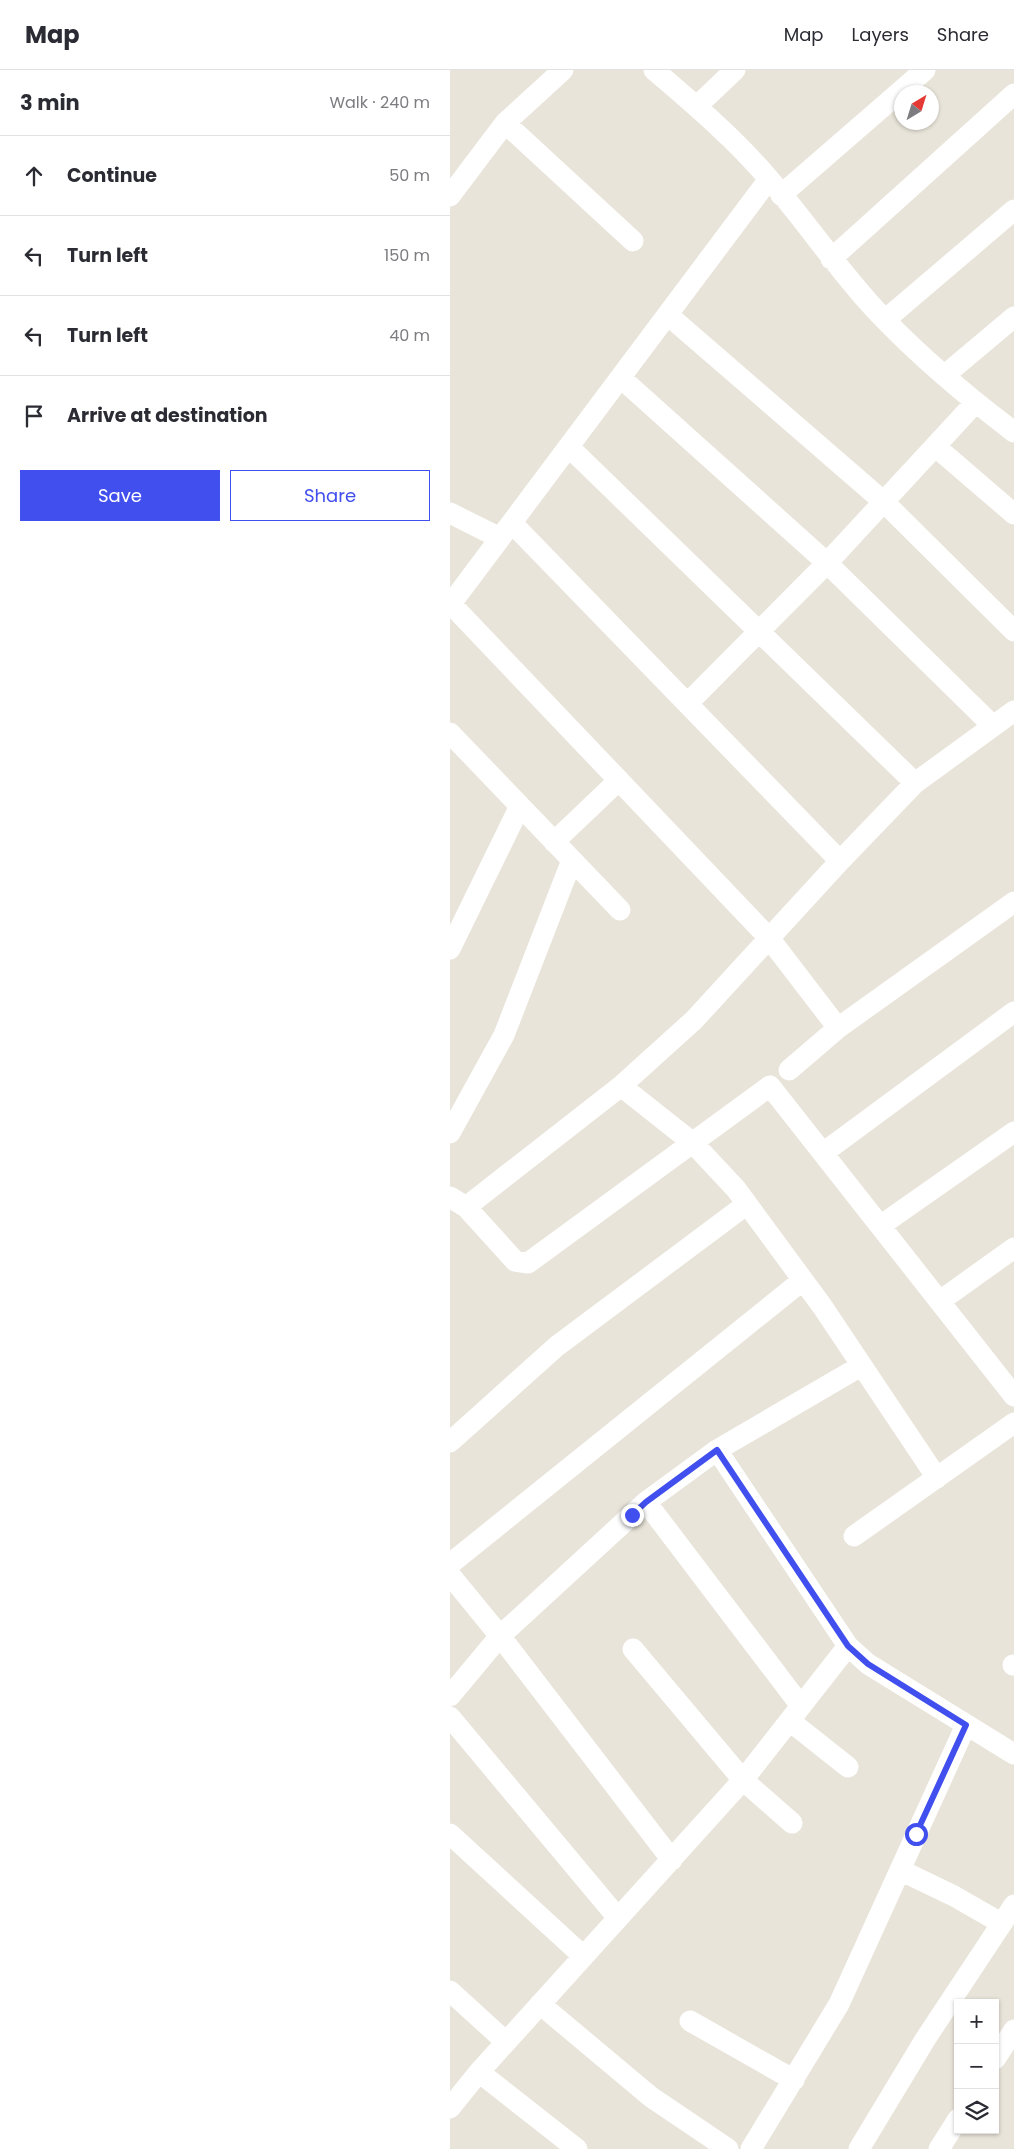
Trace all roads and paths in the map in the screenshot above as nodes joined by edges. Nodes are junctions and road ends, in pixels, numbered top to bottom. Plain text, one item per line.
1 (563, 70) edge
2 (654, 70) edge
3 (735, 70) edge
4 (925, 70) edge
5 (1014, 94) edge
6 (697, 106) junction
7 (505, 123) junction
8 (775, 187) junction
9 (450, 196) edge
10 (1014, 210) edge
11 (633, 241) dead end
12 (831, 259) junction
13 (668, 315) junction
14 (1014, 317) edge
15 (885, 320) junction
16 (945, 375) junction
17 (621, 378) junction
18 (975, 403) junction
19 (1014, 432) edge
20 (569, 447) junction
21 (936, 447) junction
22 (884, 502) junction
23 (450, 513) edge
24 (1014, 514) edge
25 (506, 530) junction
26 (828, 563) junction
27 (450, 604) edge
28 (1014, 631) edge
29 (758, 632) junction
30 (688, 703) junction
31 (1014, 711) edge
32 (993, 726) junction
33 (450, 733) edge
34 (619, 780) junction
35 (915, 783) junction
36 (520, 806) junction
37 (554, 842) junction
38 (572, 860) junction
39 (840, 860) junction
40 (1014, 902) edge
41 (620, 910) dead end
42 (768, 938) junction
43 (450, 949) edge
44 (1014, 1012) edge
45 (838, 1028) junction
46 (789, 1070) dead end
47 (621, 1086) junction
48 (450, 1132) edge
49 (1014, 1132) edge
50 (694, 1143) junction
51 (823, 1153) junction
52 (458, 1202) edge
53 (746, 1204) junction
54 (880, 1226) junction
55 (1014, 1248) edge
56 (803, 1280) junction
57 (940, 1301) junction
58 (861, 1366) junction
59 (1010, 1383) edge
60 (1014, 1423) edge
61 (450, 1442) edge
62 (717, 1450) junction
63 (937, 1478) junction
64 (646, 1502) junction
65 (854, 1536) dead end
66 (450, 1564) edge
67 (450, 1575) edge
68 (500, 1636) junction
69 (848, 1646) junction
70 (633, 1649) dead end
71 (450, 1696) edge
72 (796, 1714) junction
73 (450, 1717) edge
74 (966, 1725) junction
75 (1014, 1754) edge
76 (848, 1767) dead end
77 (743, 1780) junction
78 (792, 1824) dead end
79 (450, 1834) edge
80 (672, 1860) junction
81 (900, 1870) junction
82 (1014, 1905) edge
83 (618, 1918) junction
84 (1001, 1923) junction
85 (583, 1956) junction
86 (450, 1992) edge
87 (540, 2004) junction
88 (690, 2021) dead end
89 (1014, 2030) edge
90 (506, 2042) junction
91 (999, 2053) edge
92 (479, 2072) junction
93 (794, 2080) junction
94 (450, 2108) edge
95 (954, 2125) edge
96 (577, 2149) edge
97 (728, 2149) edge
98 (751, 2149) edge
99 (859, 2149) edge
100 (939, 2149) edge

1 - 7 street
2 - 6 street
3 - 6 street
4 - 8 street
5 - 12 street
6 - 8 street
7 - 9 street
7 - 11 street
8 - 12 street
8 - 13 street
10 - 15 street
12 - 15 street
13 - 17 street
13 - 22 street
14 - 16 street
15 - 16 street
16 - 18 street
17 - 20 street
17 - 26 street
18 - 19 street
18 - 21 street
20 - 25 street
20 - 29 street
21 - 22 street
21 - 24 street
22 - 26 street
22 - 28 street
23 - 25 street
25 - 27 street
25 - 30 street
26 - 29 street
26 - 32 street
27 - 34 street
29 - 30 street
29 - 35 street
30 - 39 street
31 - 32 street
32 - 35 street
33 - 36 street
34 - 37 street
34 - 42 street
35 - 39 street
36 - 37 street
36 - 43 street
37 - 38 street
38 - 41 street
38 - 48 street
39 - 42 street
40 - 45 street
42 - 45 street
42 - 47 street
44 - 51 street
45 - 46 street
47 - 50 street
47 - 52 street
49 - 54 street
50 - 51 street
50 - 52 street
50 - 53 street
51 - 54 street
53 - 56 street
53 - 61 street
54 - 57 street
55 - 57 street
56 - 58 street
56 - 66 street
57 - 59 street
58 - 62 street
58 - 63 street
60 - 63 street
62 - 64 street
62 - 69 street
63 - 65 street
64 - 68 street
64 - 72 street
67 - 68 street
68 - 71 street
68 - 80 street
69 - 72 street
69 - 74 street
70 - 77 street
72 - 76 street
72 - 77 street
73 - 83 street
74 - 75 street
74 - 81 street
77 - 78 street
77 - 80 street
79 - 85 street
80 - 83 street
81 - 84 street
81 - 93 street
82 - 84 street
83 - 85 street
84 - 99 street
85 - 87 street
86 - 90 street
87 - 90 street
87 - 97 street
88 - 93 street
89 - 91 street
90 - 92 street
92 - 94 street
92 - 96 street
93 - 98 street
95 - 100 street

